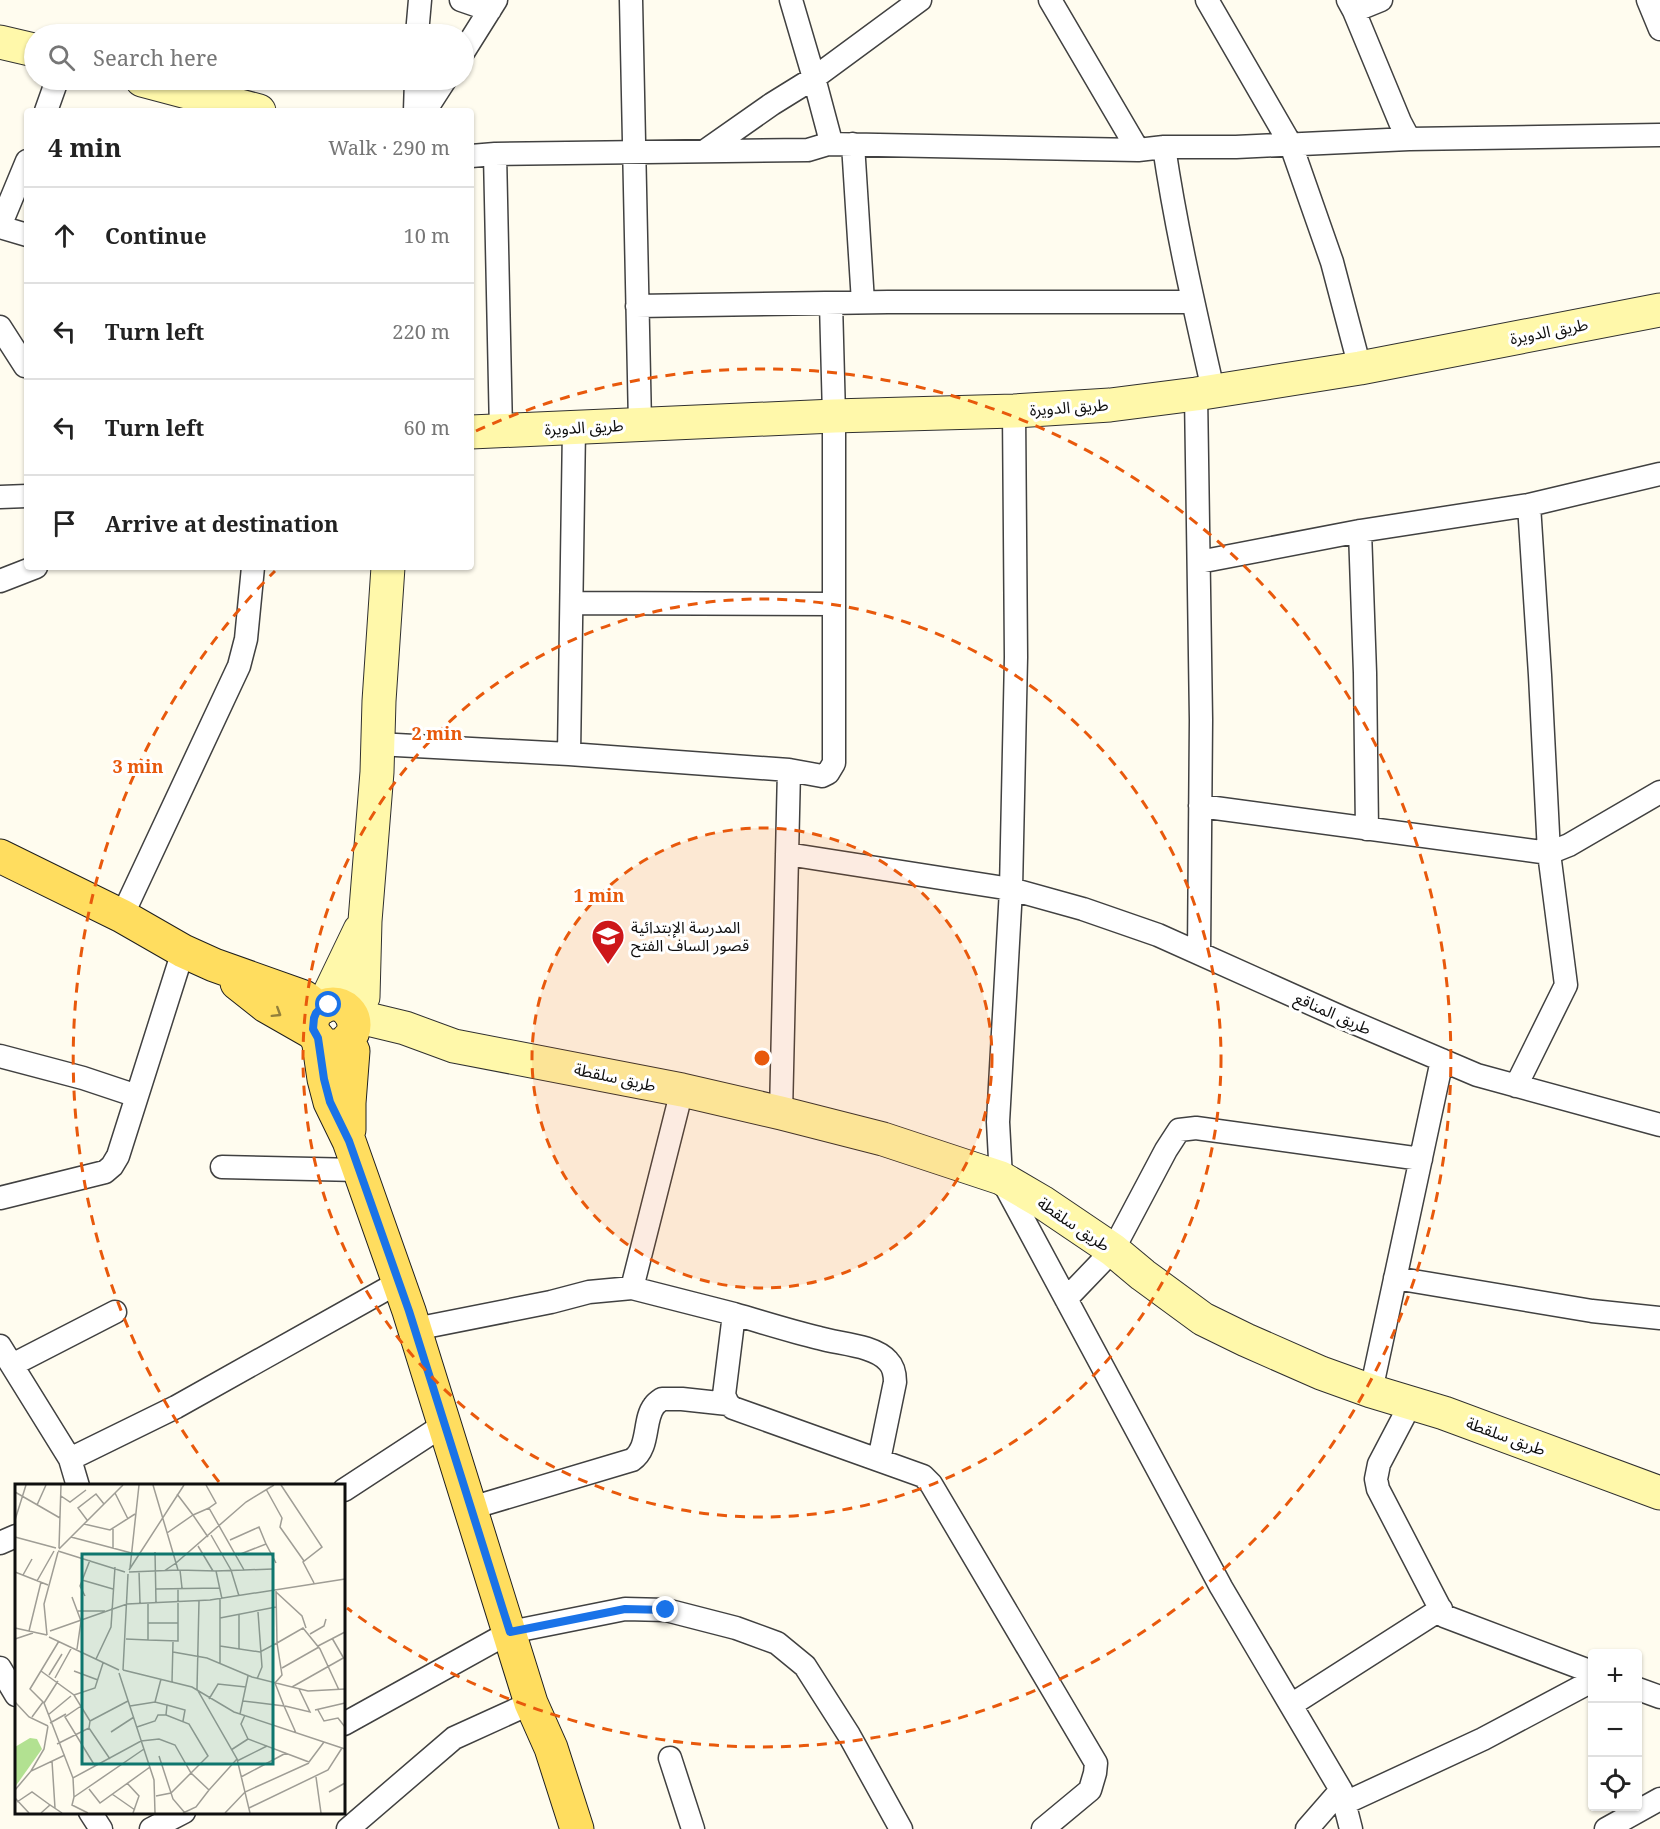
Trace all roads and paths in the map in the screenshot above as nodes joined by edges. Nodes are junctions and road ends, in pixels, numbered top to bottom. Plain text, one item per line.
1 (420, 0) edge
2 (461, 0) edge
3 (631, 0) edge
4 (790, 0) edge
5 (920, 0) edge
6 (1050, 0) edge
7 (1207, 0) edge
8 (1381, 0) edge
9 (1648, 0) edge
10 (493, 5) edge
11 (1351, 5) edge
12 (418, 24) edge
13 (1660, 29) edge
14 (474, 35) edge
15 (0, 42) edge
16 (24, 48) edge
17 (814, 78) junction
18 (53, 90) edge
19 (180, 90) edge
20 (416, 90) edge
21 (438, 90) edge
22 (47, 108) edge
23 (249, 108) edge
24 (415, 108) edge
25 (426, 108) edge
26 (1659, 135) edge
27 (1409, 139) junction
28 (828, 144) junction
29 (853, 144) junction
30 (1291, 145) junction
31 (1164, 147) junction
32 (1138, 150) junction
33 (705, 151) junction
34 (633, 152) junction
35 (495, 154) junction
36 (474, 156) edge
37 (24, 168) edge
38 (0, 227) edge
39 (24, 234) edge
40 (863, 302) junction
41 (1193, 302) junction
42 (831, 303) junction
43 (637, 306) junction
44 (1660, 310) edge
45 (0, 327) edge
46 (24, 364) edge
47 (1360, 368) junction
48 (1205, 392) junction
49 (1014, 411) junction
50 (834, 416) junction
51 (640, 424) junction
52 (574, 428) junction
53 (486, 431) edge
54 (1660, 474) edge
55 (24, 496) edge
56 (0, 497) edge
57 (1529, 505) junction
58 (1360, 531) junction
59 (1199, 562) junction
60 (28, 570) edge
61 (253, 570) edge
62 (388, 570) edge
63 (0, 581) edge
64 (572, 603) junction
65 (834, 604) junction
66 (377, 744) junction
67 (569, 754) junction
68 (789, 770) junction
69 (1660, 792) edge
70 (1200, 807) junction
71 (1366, 829) junction
72 (1549, 853) junction
73 (787, 854) junction
74 (0, 856) edge
75 (1011, 889) junction
76 (122, 916) junction
77 (183, 951) junction
78 (1198, 953) junction
79 (334, 1024) junction
80 (0, 1056) edge
81 (1442, 1060) junction
82 (1516, 1086) junction
83 (682, 1090) junction
84 (137, 1096) junction
85 (782, 1113) junction
86 (1660, 1125) edge
87 (354, 1155) junction
88 (1421, 1159) junction
89 (222, 1167) dead end
90 (1001, 1178) junction
91 (0, 1198) edge
92 (1113, 1250) junction
93 (1395, 1278) junction
94 (399, 1282) junction
95 (632, 1288) junction
96 (1066, 1299) junction
97 (115, 1312) dead end
98 (734, 1314) junction
99 (1660, 1318) edge
100 (415, 1329) junction
101 (6, 1355) edge
102 (1371, 1391) junction
103 (1411, 1403) junction
104 (728, 1404) junction
105 (444, 1424) junction
106 (70, 1459) junction
107 (879, 1460) junction
108 (78, 1484) edge
109 (345, 1489) edge
110 (1660, 1493) edge
111 (471, 1508) junction
112 (15, 1536) edge
113 (0, 1543) edge
114 (1441, 1609) junction
115 (510, 1632) junction
116 (0, 1668) edge
117 (1588, 1670) edge
118 (1588, 1684) edge
119 (1642, 1690) edge
120 (15, 1693) edge
121 (1660, 1697) edge
122 (531, 1703) junction
123 (1291, 1705) junction
124 (345, 1723) edge
125 (670, 1758) dead end
126 (1343, 1797) junction
127 (1660, 1799) edge
128 (91, 1814) edge
129 (180, 1814) edge
130 (101, 1829) edge
131 (151, 1829) edge
132 (348, 1829) edge
133 (577, 1829) edge
134 (693, 1829) edge
135 (901, 1829) edge
136 (1043, 1829) edge
137 (1307, 1829) edge
138 (1351, 1829) edge
139 (1606, 1829) edge

1 - 12 street
2 - 10 street
3 - 34 street
4 - 17 street
5 - 17 street
6 - 32 street
7 - 30 street
8 - 11 street
9 - 13 street
10 - 14 street
11 - 27 street
15 - 16 street
17 - 28 street
17 - 33 street
18 - 22 street
19 - 23 street
20 - 24 street
21 - 25 street
26 - 27 street
27 - 30 street
28 - 29 street
28 - 33 street
29 - 32 street
29 - 40 street
30 - 31 street
30 - 47 street
31 - 32 street
31 - 41 street
33 - 34 street
34 - 35 street
34 - 43 street
35 - 36 street
35 - 53 street
37 - 38 street
38 - 39 street
40 - 41 street
40 - 42 street
41 - 48 street
42 - 43 street
42 - 50 street
43 - 51 street
44 - 47 street, طريق الدويرة
45 - 46 street
47 - 48 street, طريق الدويرة
48 - 49 street, طريق الدويرة
48 - 59 street
49 - 50 street, طريق الدويرة
49 - 75 street
50 - 51 street, طريق الدويرة
50 - 65 street
51 - 52 street, طريق الدويرة
52 - 53 street, طريق الدويرة
52 - 64 street
54 - 57 street
55 - 56 street
57 - 58 street
57 - 72 street
58 - 59 street
58 - 71 street
59 - 70 street
60 - 63 street
61 - 76 street
62 - 66 street
64 - 65 street
64 - 67 street
65 - 68 street
66 - 67 street
66 - 79 street
67 - 68 street
68 - 73 street
69 - 72 street
70 - 71 street
70 - 78 street
71 - 72 street
72 - 82 street
73 - 75 street, طريق المناقع
73 - 85 street
74 - 76 main road
75 - 78 street, طريق المناقع
75 - 90 street
76 - 77 main road
77 - 79 main road
77 - 84 street
78 - 81 street, طريق المناقع
79 - 83 street, طريق سلقطة
79 - 87 main road
80 - 84 street
81 - 82 street, طريق المناقع
81 - 88 street
82 - 86 street, طريق المناقع
83 - 85 street, طريق سلقطة
83 - 95 street
84 - 91 street
85 - 90 street, طريق سلقطة
87 - 89 street
87 - 94 main road
88 - 92 street
88 - 93 street
90 - 92 street, طريق سلقطة
90 - 96 street
92 - 96 street
92 - 102 street, طريق سلقطة
93 - 99 street
93 - 102 street
94 - 100 main road
94 - 106 street
95 - 98 street
95 - 100 street
96 - 123 street
97 - 101 street
98 - 104 street
98 - 107 street
100 - 105 main road
101 - 106 street
102 - 103 street, طريق سلقطة
103 - 110 street, طريق سلقطة
103 - 114 street
104 - 107 street
104 - 111 street
105 - 109 street
105 - 111 main road
106 - 108 street
107 - 136 street
111 - 115 main road
112 - 113 street
114 - 117 street
114 - 123 street
115 - 122 main road
115 - 124 street
115 - 135 street
116 - 120 street
118 - 126 street
119 - 121 street
122 - 132 street
122 - 133 main road
123 - 126 street
125 - 134 street
126 - 137 street
126 - 138 street
127 - 139 street
128 - 130 street
129 - 131 street

